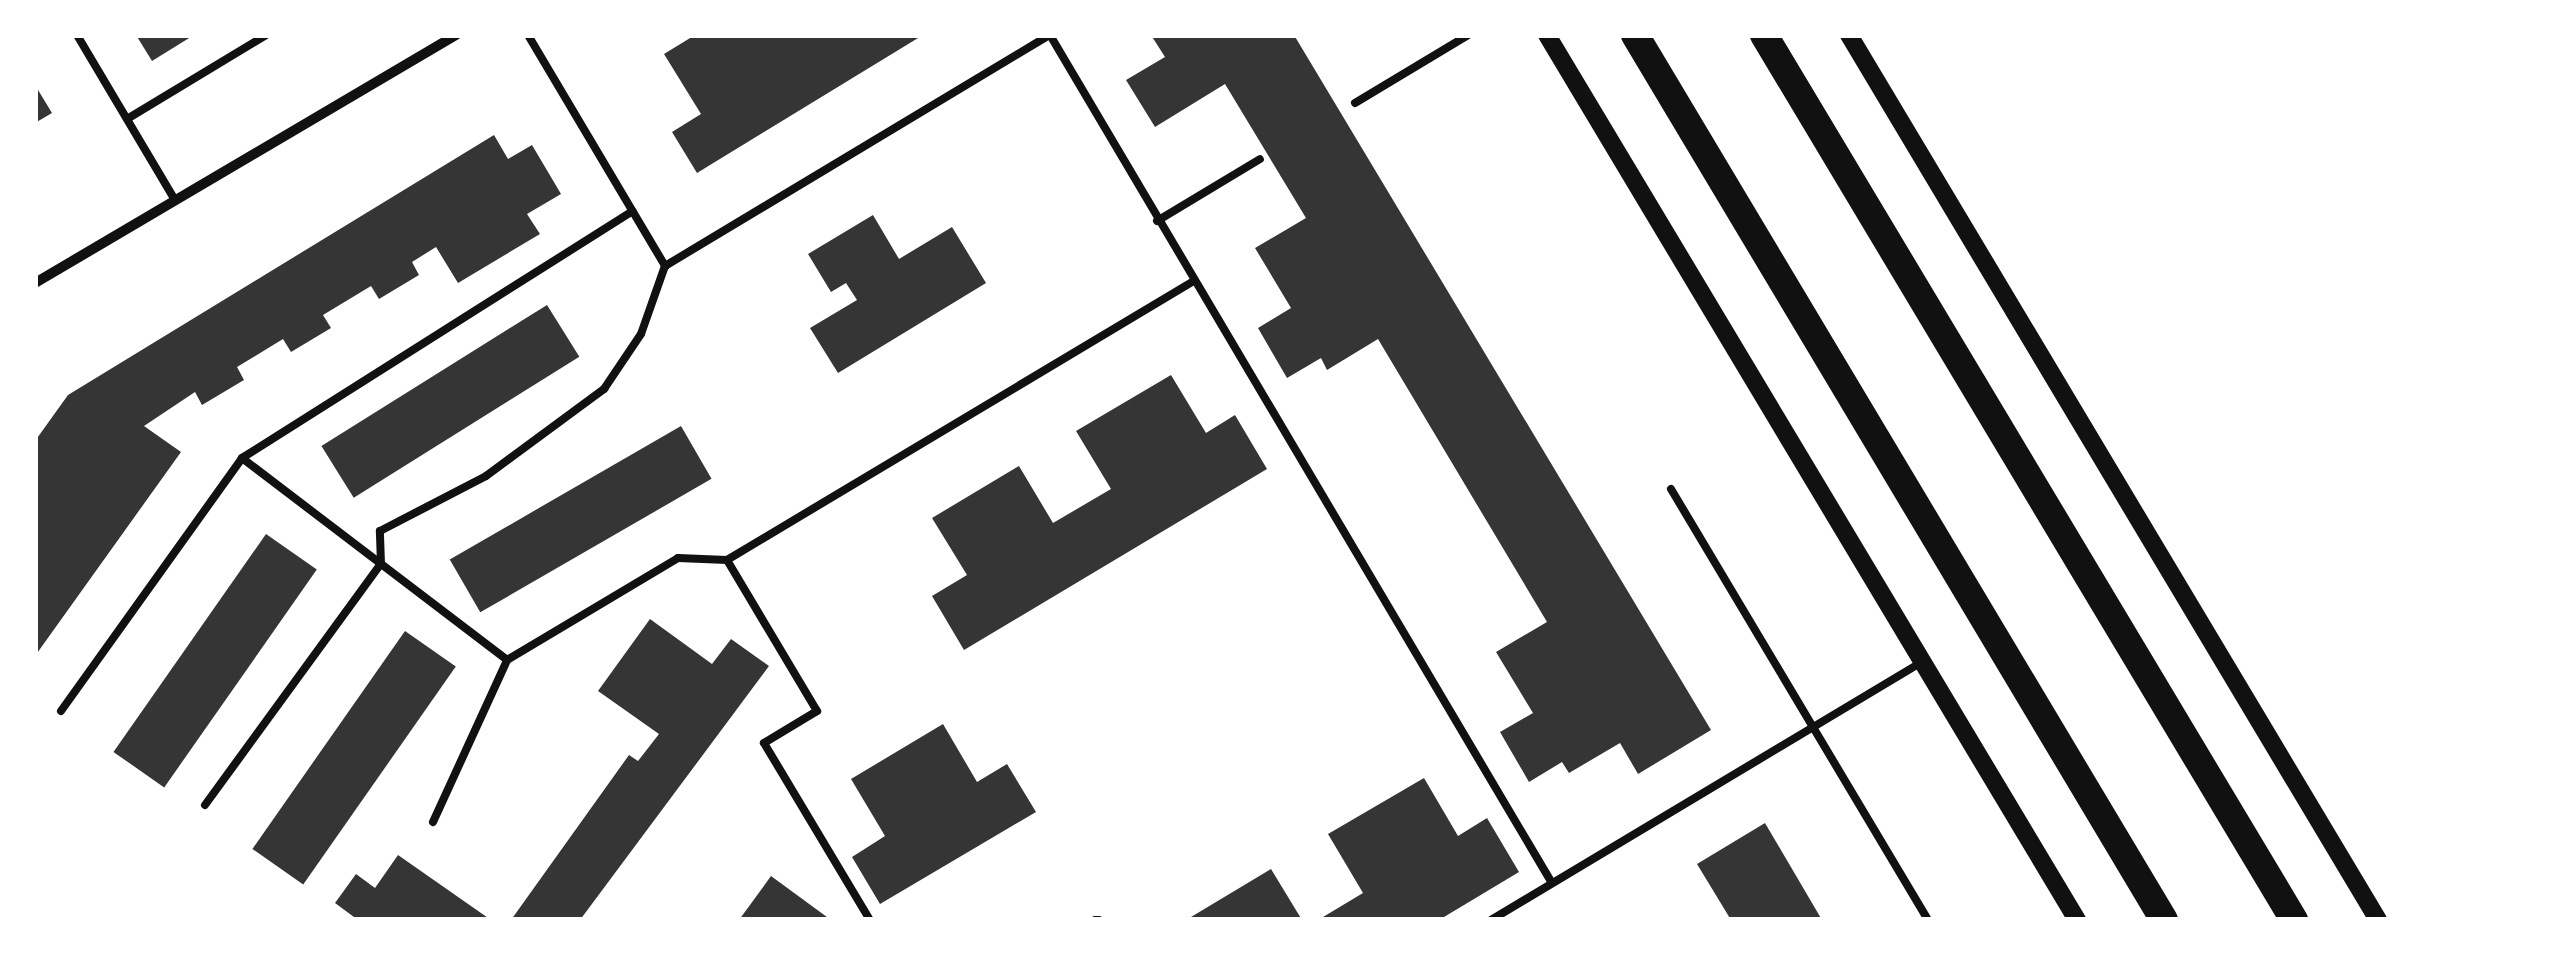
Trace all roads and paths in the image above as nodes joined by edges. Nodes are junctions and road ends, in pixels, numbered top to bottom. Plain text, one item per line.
1 (76, 35) edge
2 (266, 35) edge
3 (456, 35) edge
4 (528, 35) edge
5 (1049, 35) edge
6 (1468, 35) edge
7 (1547, 35) edge
8 (1635, 35) edge
9 (1764, 35) edge
10 (1849, 35) edge
11 (1355, 103) dead end
12 (127, 119) junction
13 (1260, 160) dead end
14 (176, 200) junction
15 (632, 211) junction
16 (1156, 221) junction
17 (665, 266) junction
18 (1192, 282) junction
19 (35, 283) edge
20 (242, 458) junction
21 (1671, 489) dead end
22 (728, 560) junction
23 (382, 564) junction
24 (507, 660) junction
25 (1922, 662) junction
26 (60, 712) dead end
27 (1813, 727) junction
28 (206, 804) dead end
29 (433, 822) dead end
30 (1552, 883) junction
31 (870, 920) edge
32 (1490, 920) edge
33 (1928, 920) edge
34 (2077, 920) edge
35 (2164, 920) edge
36 (2294, 920) edge
37 (2378, 920) edge

1 - 12 lane
2 - 12 lane
3 - 14 street
4 - 15 lane
5 - 16 lane
5 - 17 lane
6 - 11 lane
7 - 25 street
8 - 35 highway
9 - 36 highway
10 - 37 street
12 - 14 lane
13 - 16 lane
14 - 19 street
15 - 17 lane
15 - 20 lane
16 - 18 lane
17 - 23 lane
18 - 22 lane
18 - 30 lane
20 - 23 lane
20 - 26 lane
21 - 27 lane
22 - 24 lane
22 - 31 lane
23 - 24 lane
23 - 28 lane
24 - 29 lane
25 - 27 lane
25 - 34 street
27 - 30 lane
27 - 33 lane
30 - 32 lane

